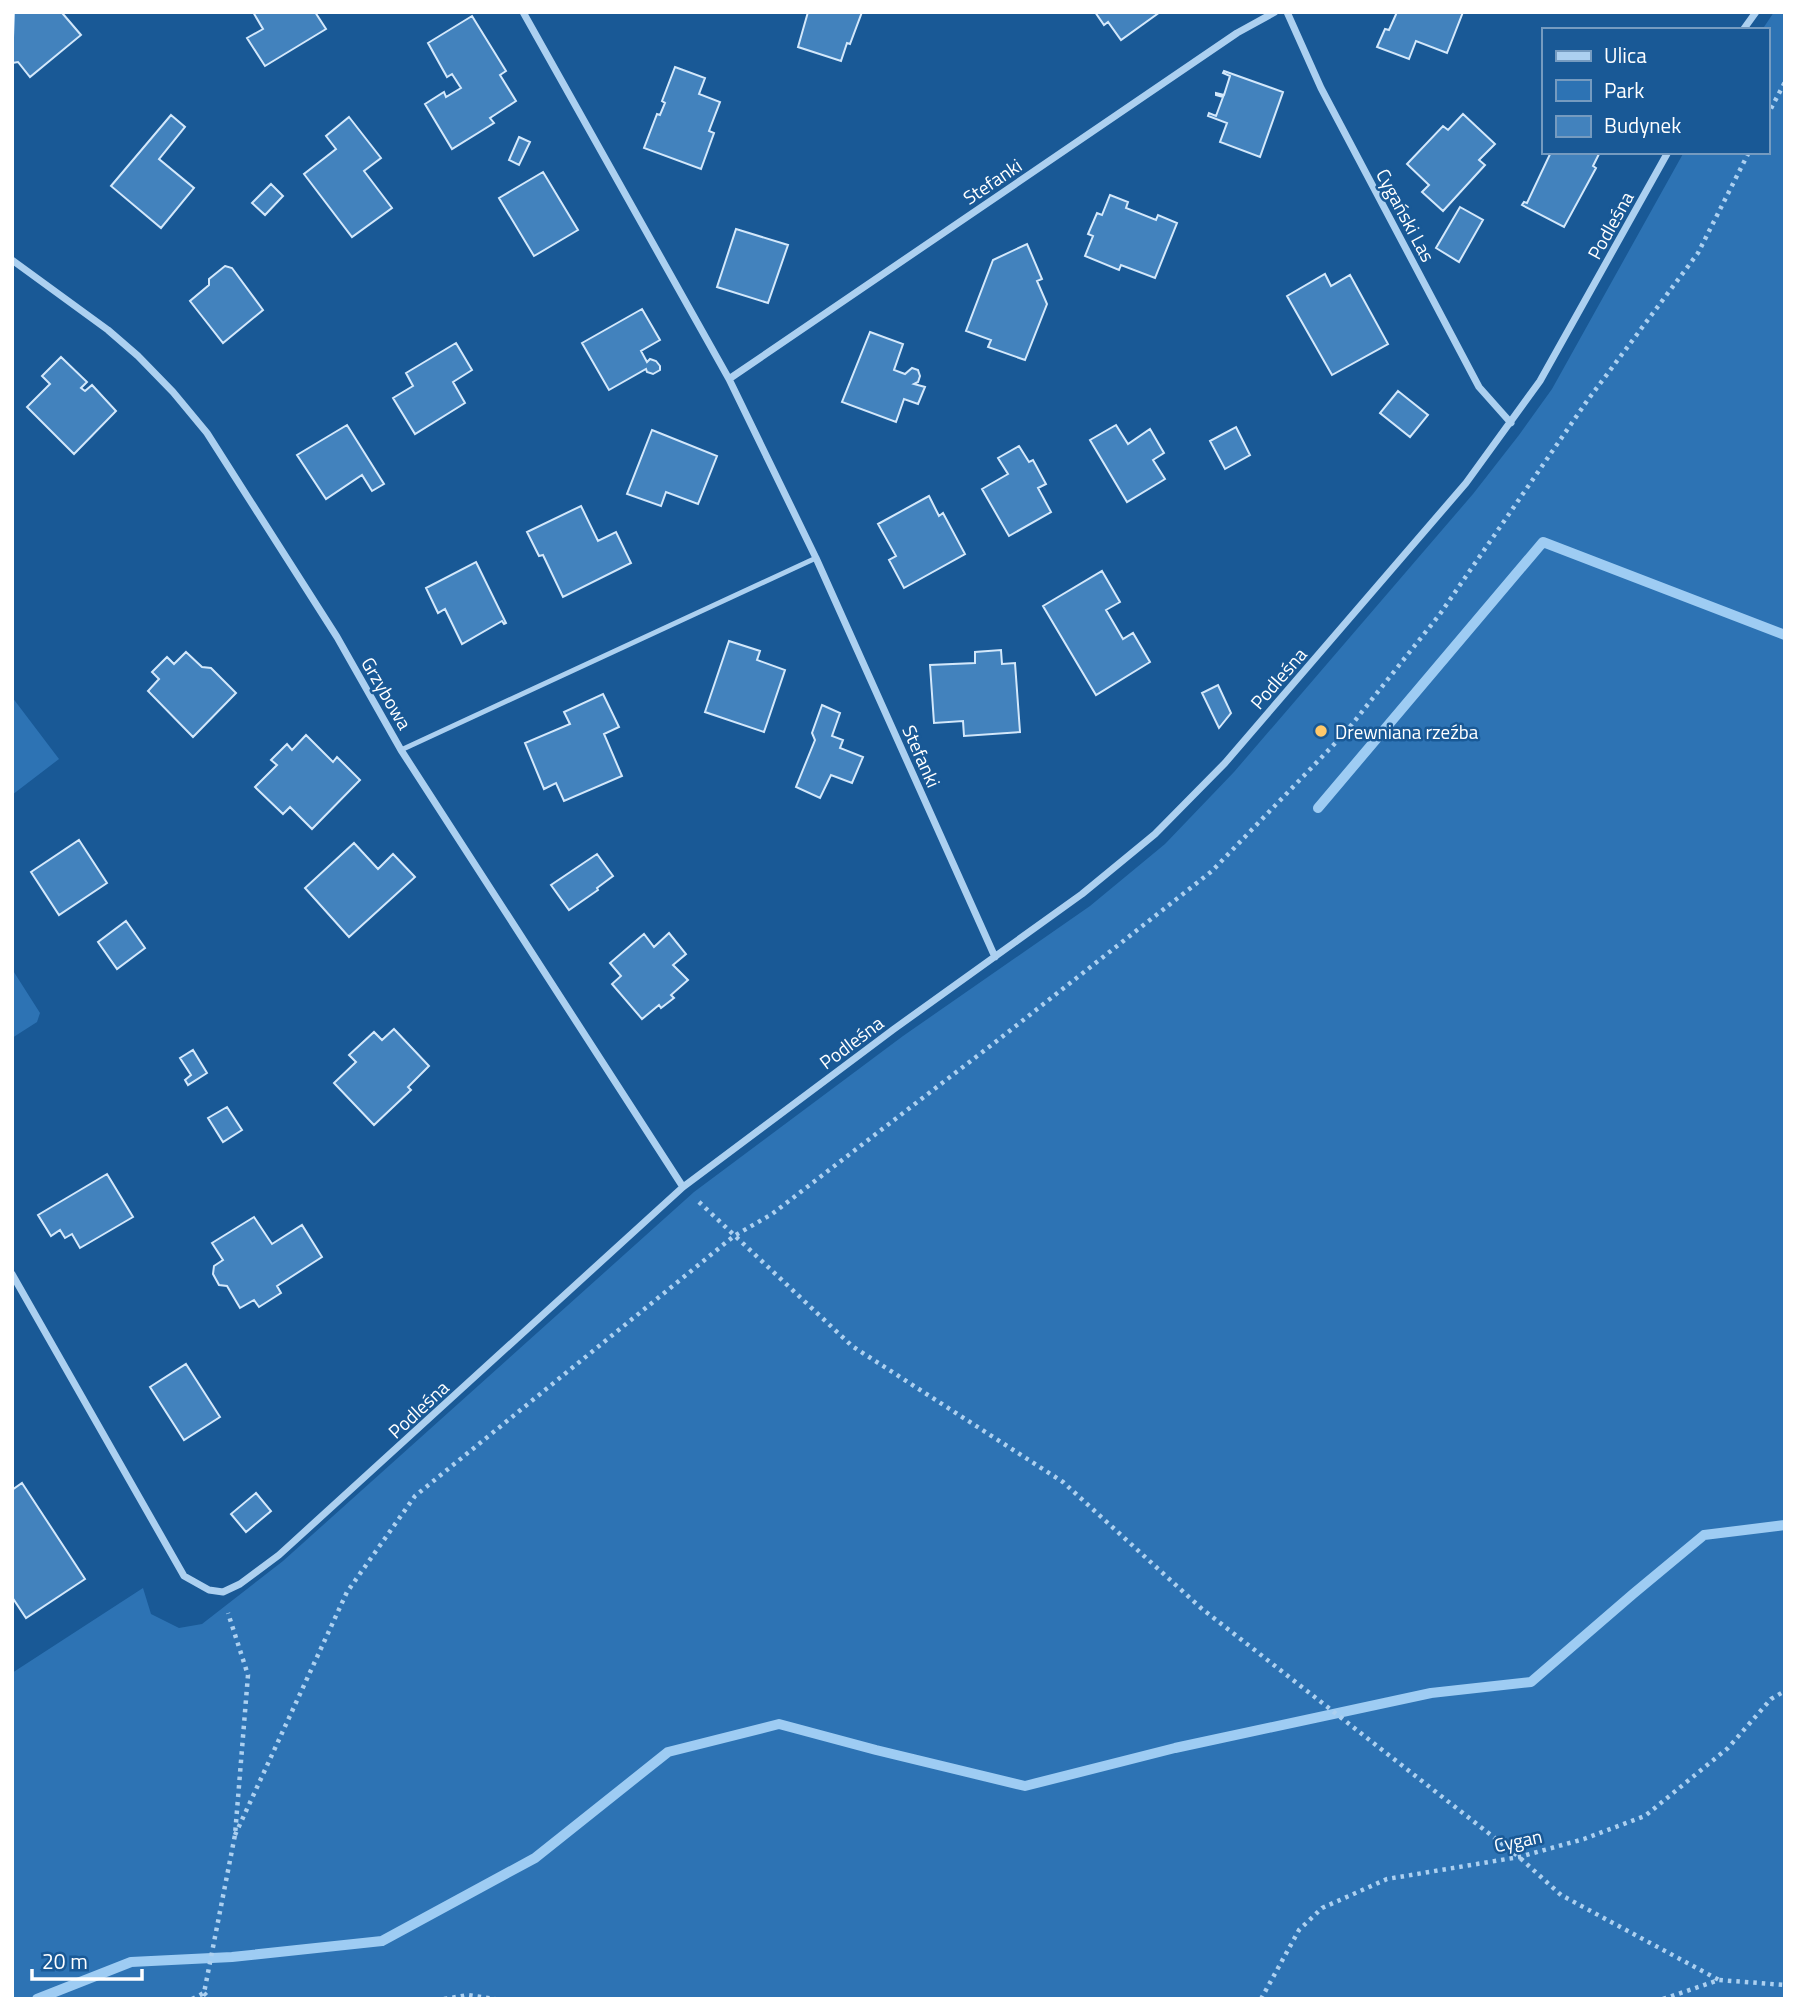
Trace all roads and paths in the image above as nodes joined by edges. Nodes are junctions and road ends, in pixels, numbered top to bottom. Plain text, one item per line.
1 (523, 12) edge
2 (1275, 12) edge
3 (1287, 12) edge
4 (1756, 12) edge
5 (1744, 28) edge
6 (1785, 82) edge
7 (1769, 112) edge
8 (1667, 154) edge
9 (1748, 154) edge
10 (12, 260) edge
11 (729, 379) junction
12 (1511, 423) junction
13 (816, 558) junction
14 (401, 750) junction
15 (995, 957) junction
16 (683, 1187) junction
17 (734, 1236) junction
18 (12, 1274) edge
19 (223, 1592) junction
20 (1785, 1691) edge
21 (235, 1835) junction
22 (1519, 1857) junction
23 (1719, 1980) junction
24 (1785, 1986) edge
25 (204, 1996) edge
26 (192, 1999) edge
27 (210, 1999) edge
28 (444, 1999) edge
29 (495, 1999) edge
30 (1261, 1999) edge
31 (1663, 1999) edge

1 - 11 street, Stefanki
2 - 11 street, Stefanki
3 - 12 street, Cygański Las
4 - 5 street
6 - 7 path
8 - 12 street, Podleśna
9 - 17 path
10 - 14 street, Grzybowa
11 - 13 street, Stefanki
12 - 15 street, Podleśna
13 - 14 lane
13 - 15 street, Stefanki
14 - 16 street, Grzybowa
15 - 16 street, Podleśna
16 - 17 path
16 - 19 street, Podleśna
17 - 21 path
17 - 22 path
18 - 19 street
19 - 21 path
20 - 22 path, Cygan
21 - 25 path
22 - 23 path
22 - 30 path, Cygan
23 - 24 path
23 - 31 path
25 - 26 path
25 - 27 path
28 - 29 path

